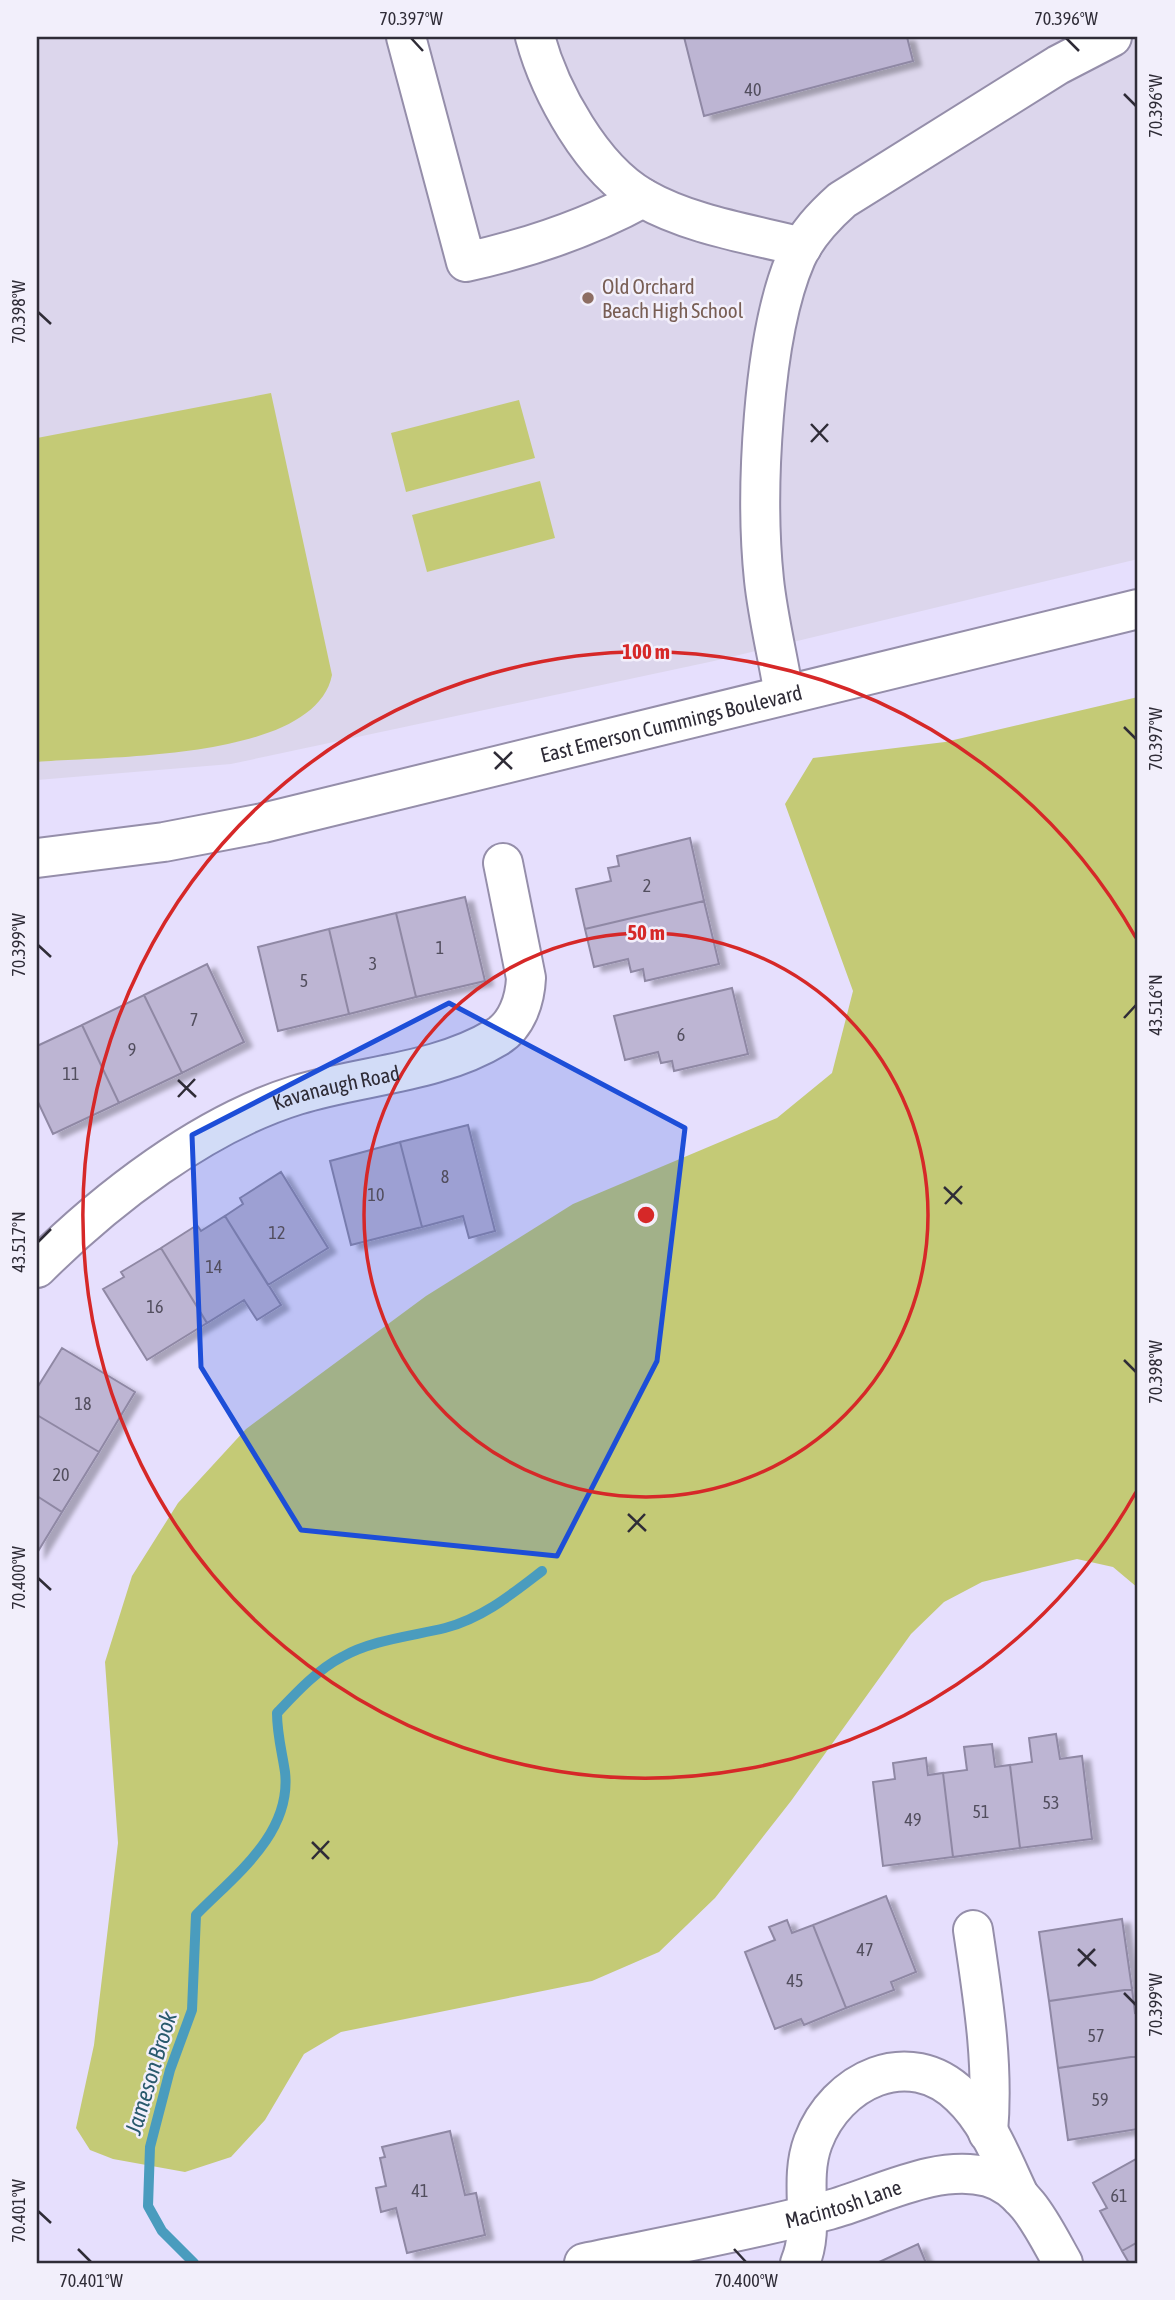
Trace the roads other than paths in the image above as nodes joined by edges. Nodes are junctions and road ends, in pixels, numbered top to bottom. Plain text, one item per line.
1 (405, 37) edge
2 (535, 37) edge
3 (1112, 37) edge
4 (643, 198) junction
5 (802, 247) junction
6 (1138, 609) edge
7 (784, 695) junction
8 (37, 858) edge
9 (503, 863) dead end
10 (37, 1268) edge
11 (973, 1930) dead end
12 (988, 2133) junction
13 (1021, 2198) junction
14 (807, 2215) junction
15 (584, 2263) edge
16 (800, 2263) edge
17 (1063, 2263) edge

1 - 4 street
2 - 4 street
3 - 5 street
4 - 5 street
5 - 7 street
6 - 7 street, East Emerson Cummings Boulevard
7 - 8 street, East Emerson Cummings Boulevard
9 - 10 street, Kavanaugh Road
11 - 12 street
12 - 13 street
12 - 14 street
13 - 14 street, Macintosh Lane
13 - 17 street, Macintosh Lane
14 - 15 street, Macintosh Lane
14 - 16 street

